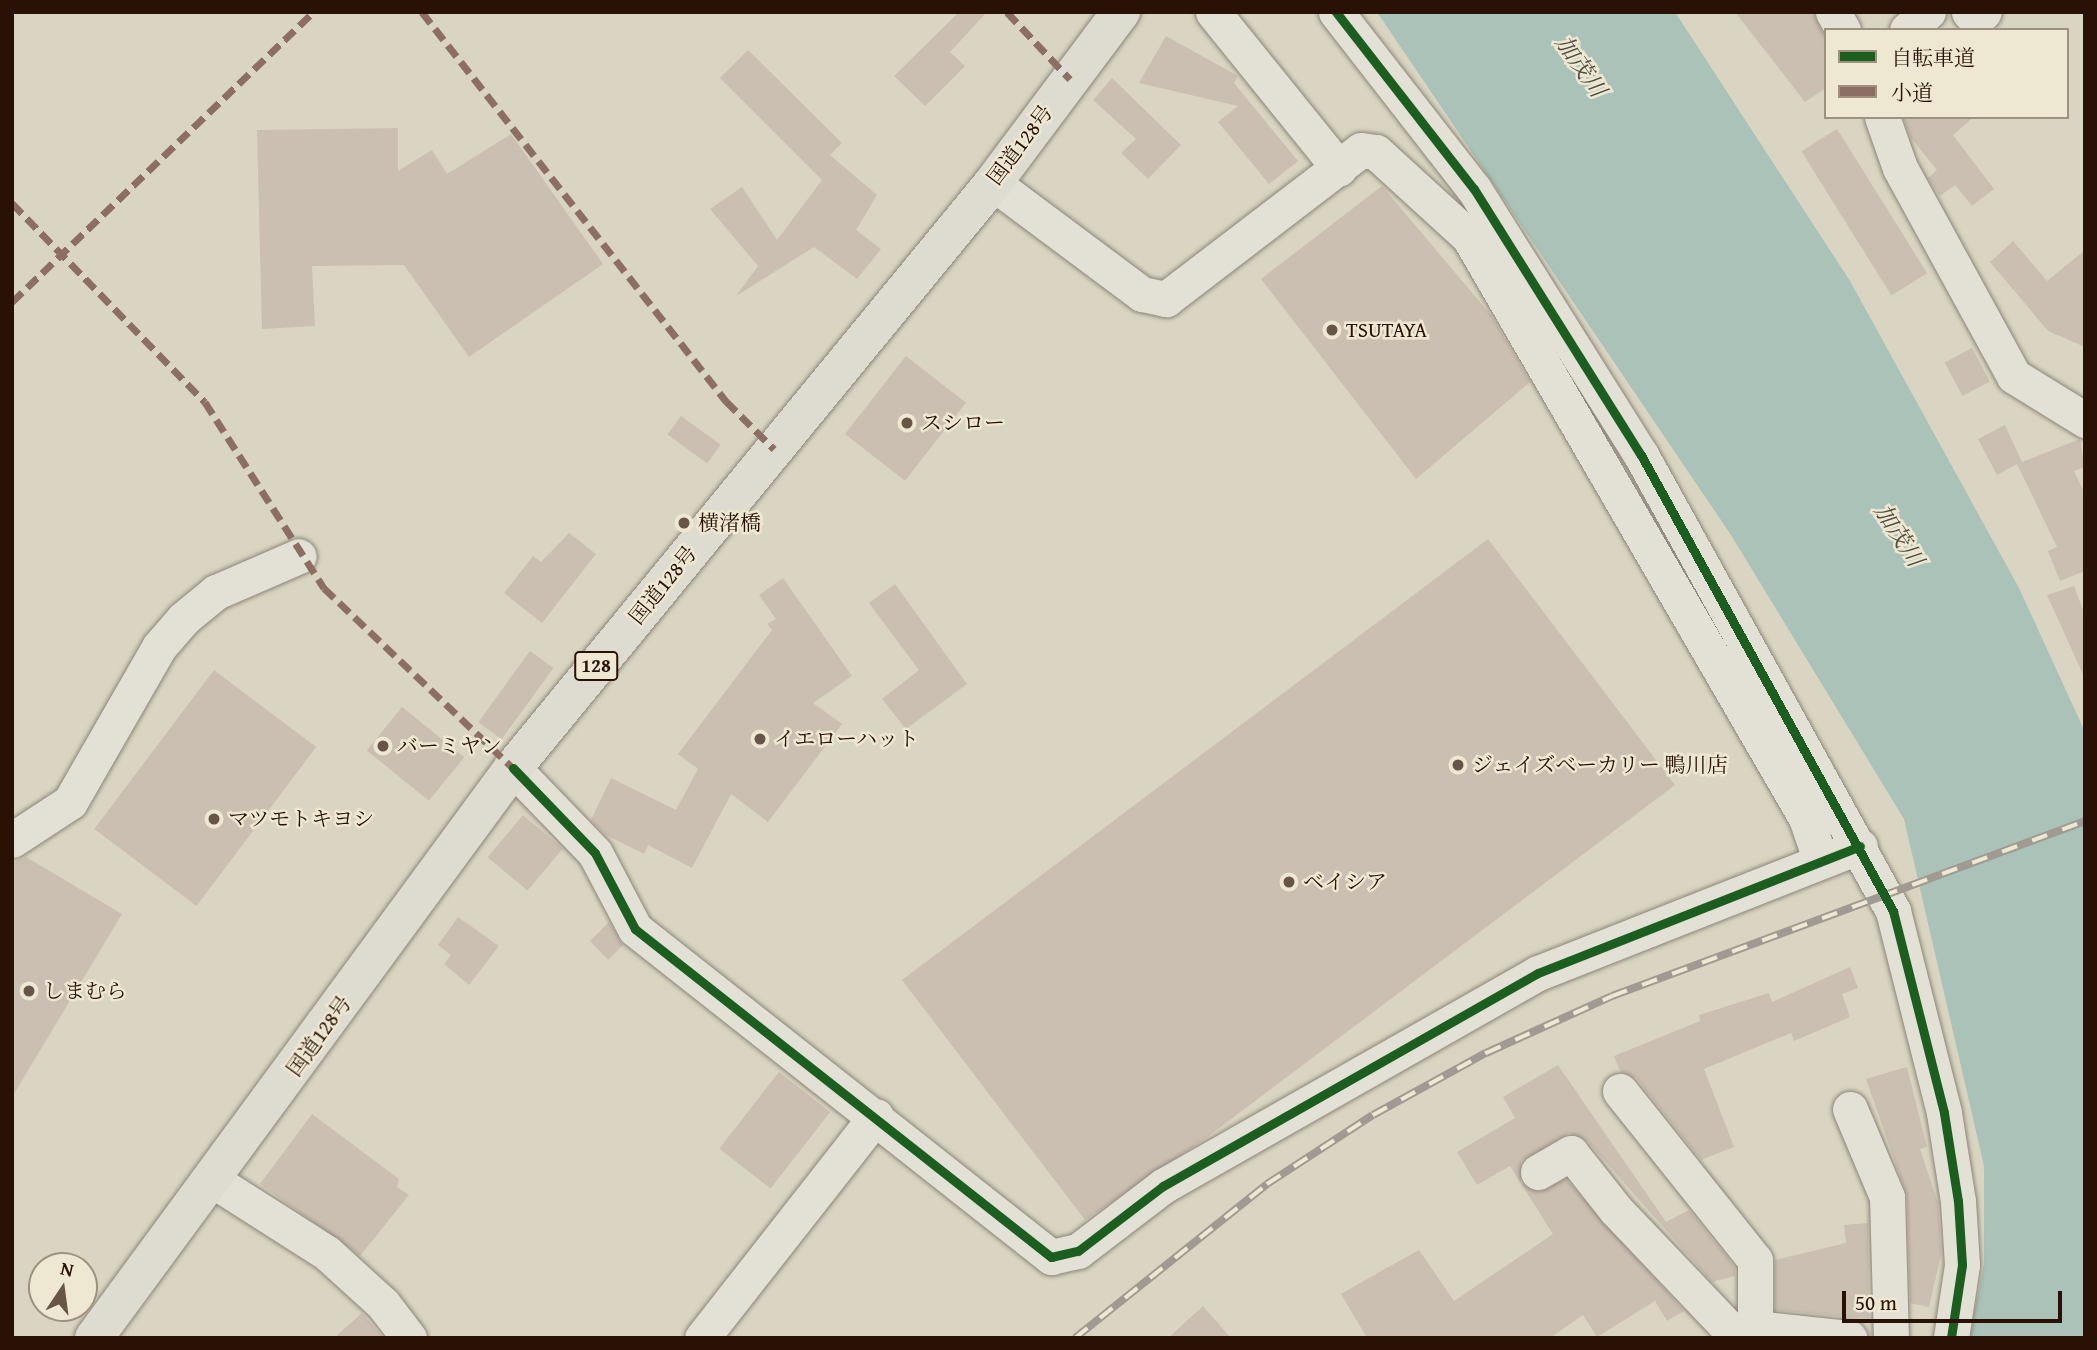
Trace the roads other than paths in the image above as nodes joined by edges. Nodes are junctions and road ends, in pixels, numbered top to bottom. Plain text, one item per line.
1 (1121, 12) edge
2 (1213, 12) edge
3 (1336, 12) edge
4 (1833, 12) edge
5 (1928, 12) edge
6 (1969, 12) edge
7 (1984, 12) edge
8 (1842, 28) edge
9 (1910, 28) edge
10 (1883, 119) edge
11 (1339, 168) junction
12 (992, 183) junction
13 (2085, 419) edge
14 (299, 556) dead end
15 (513, 768) junction
16 (12, 840) edge
17 (1860, 846) junction
18 (1821, 859) junction
19 (1620, 1091) dead end
20 (1850, 1109) dead end
21 (876, 1115) junction
22 (1538, 1172) dead end
23 (214, 1181) junction
24 (1747, 1335) edge
25 (93, 1338) edge
26 (409, 1338) edge
27 (702, 1338) edge
28 (1849, 1338) edge
29 (1891, 1338) edge
30 (1951, 1338) edge

1 - 12 highway, 国道128号 / 128
2 - 11 street
3 - 17 street
4 - 8 street
5 - 9 street
6 - 7 street
10 - 13 street
11 - 12 street
11 - 18 street
12 - 15 highway, 国道128号 / 128
14 - 16 street
15 - 21 street
15 - 23 highway, 国道128号 / 128
17 - 18 street
17 - 30 street
18 - 21 street
19 - 24 street
20 - 29 street
21 - 27 street
22 - 24 street
23 - 25 highway, 国道128号 / 128
23 - 26 street
24 - 28 street

